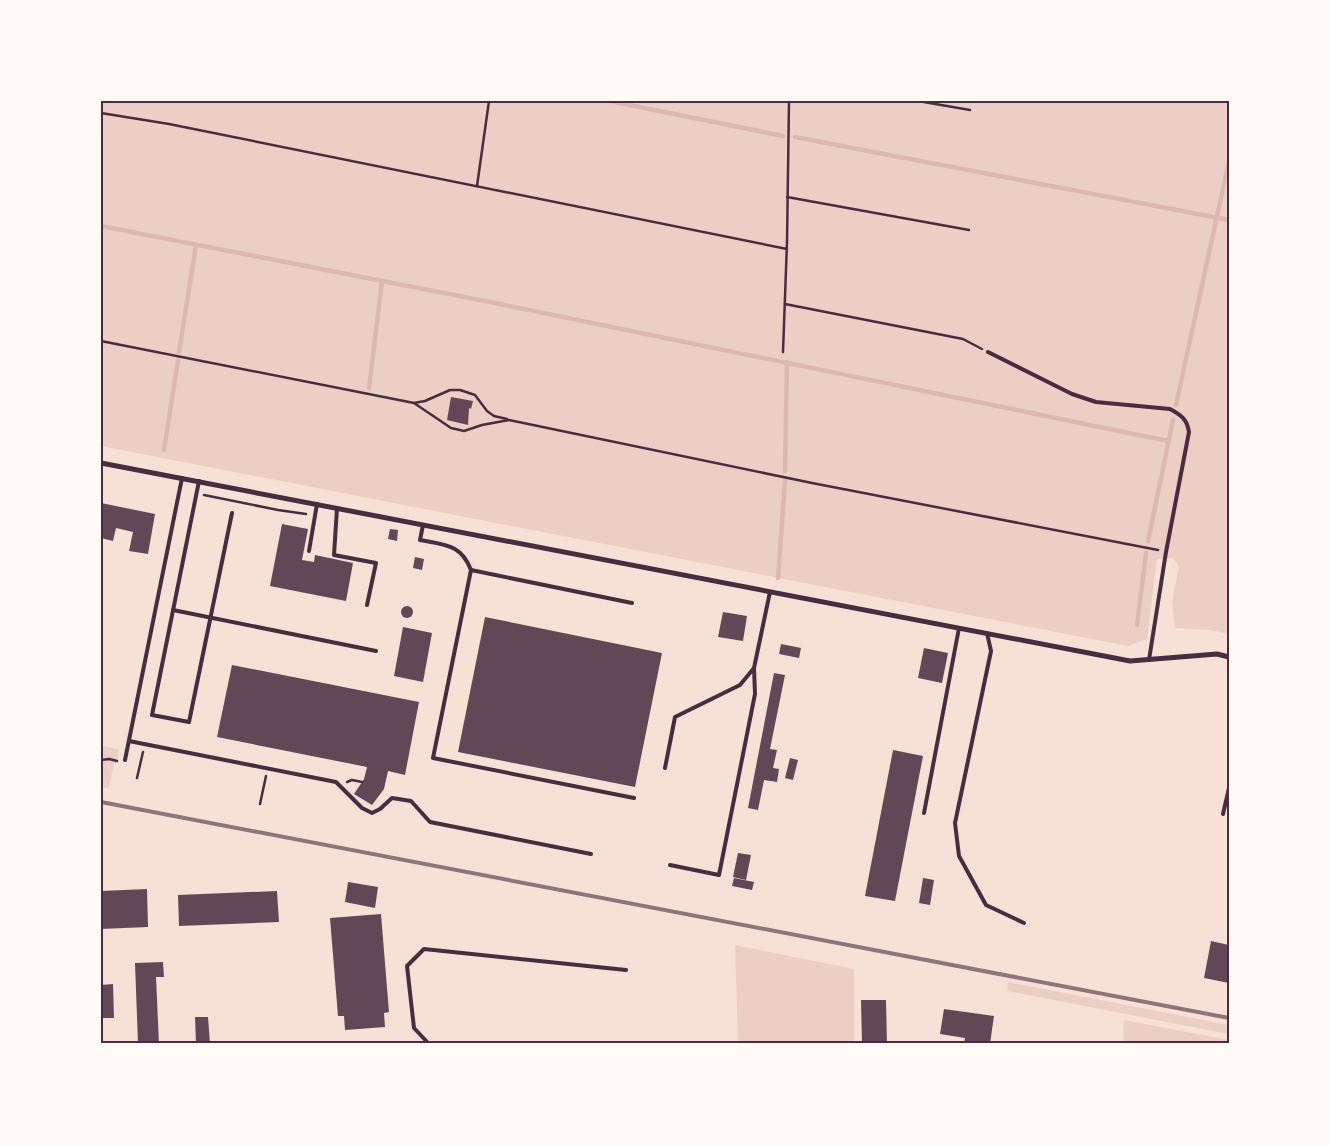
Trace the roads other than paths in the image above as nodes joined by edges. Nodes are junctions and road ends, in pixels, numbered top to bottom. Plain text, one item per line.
1 (988, 352) road end
2 (101, 463) edge
3 (182, 478) junction
4 (199, 481) junction
5 (317, 504) junction
6 (337, 508) junction
7 (232, 512) dead end
8 (423, 525) junction
9 (309, 551) dead end
10 (471, 570) junction
11 (770, 592) junction
12 (632, 603) dead end
13 (367, 605) dead end
14 (173, 610) junction
15 (210, 618) junction
16 (959, 628) junction
17 (987, 633) junction
18 (376, 651) dead end
19 (1229, 657) edge
20 (1149, 660) junction
21 (754, 668) junction
22 (128, 741) junction
23 (124, 760) dead end
24 (665, 768) dead end
25 (1229, 788) edge
26 (634, 798) dead end
27 (924, 813) dead end
28 (1223, 814) dead end
29 (591, 854) dead end
30 (670, 865) dead end
31 (1024, 923) dead end
32 (626, 970) dead end
33 (429, 1044) edge

1 - 20 lane
2 - 3 street
3 - 4 street
3 - 22 lane
4 - 5 street
4 - 14 lane
5 - 6 street
5 - 9 lane
6 - 8 street
6 - 13 lane
7 - 15 lane
8 - 10 lane
8 - 11 street
10 - 12 lane
10 - 26 lane
11 - 16 street
11 - 21 lane
14 - 15 lane
14 - 15 lane
15 - 18 lane
16 - 17 street
16 - 27 lane
17 - 20 street
17 - 31 lane
19 - 20 street
21 - 24 lane
21 - 30 lane
22 - 23 lane
22 - 29 lane
25 - 28 lane
32 - 33 lane

